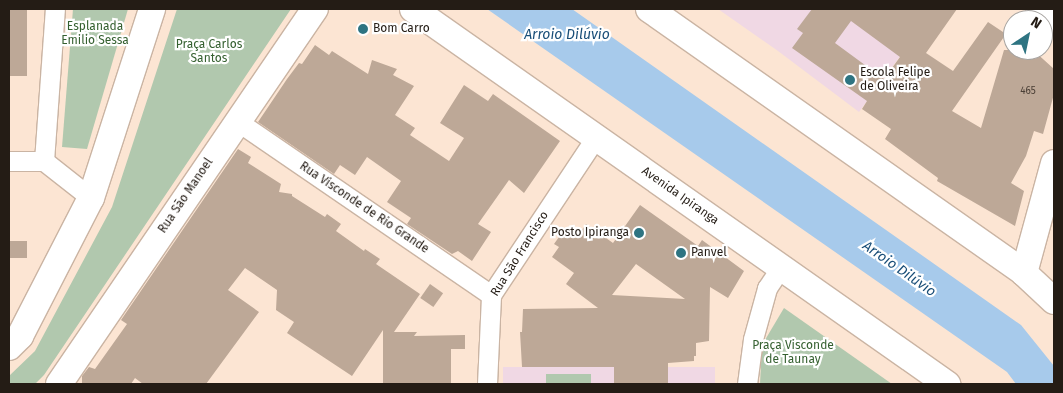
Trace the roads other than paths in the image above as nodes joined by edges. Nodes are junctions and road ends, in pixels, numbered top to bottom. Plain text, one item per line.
1 (55, 9) edge
2 (152, 9) edge
3 (315, 9) edge
4 (412, 9) edge
5 (649, 9) edge
6 (1039, 9) edge
7 (1054, 22) edge
8 (237, 121) junction
9 (596, 137) junction
10 (9, 161) edge
11 (44, 161) junction
12 (1054, 163) edge
13 (91, 198) junction
14 (781, 267) junction
15 (1024, 273) junction
16 (491, 295) junction
17 (1054, 301) edge
18 (9, 347) edge
19 (59, 384) edge
20 (487, 384) edge
21 (747, 384) edge
22 (947, 384) edge

1 - 11 street
2 - 13 main road
3 - 8 main road, Rua São Manoel
4 - 9 main road, Avenida Ipiranga
5 - 15 main road
6 - 7 main road
8 - 16 street, Rua Visconde de Rio Grande
8 - 19 main road, Rua São Manoel
9 - 14 main road, Avenida Ipiranga
9 - 16 street, Rua São Francisco
10 - 11 street
11 - 13 street
12 - 15 main road
13 - 18 main road
14 - 21 street
14 - 22 main road, Avenida Ipiranga
15 - 17 main road
16 - 20 street, Rua São Francisco

